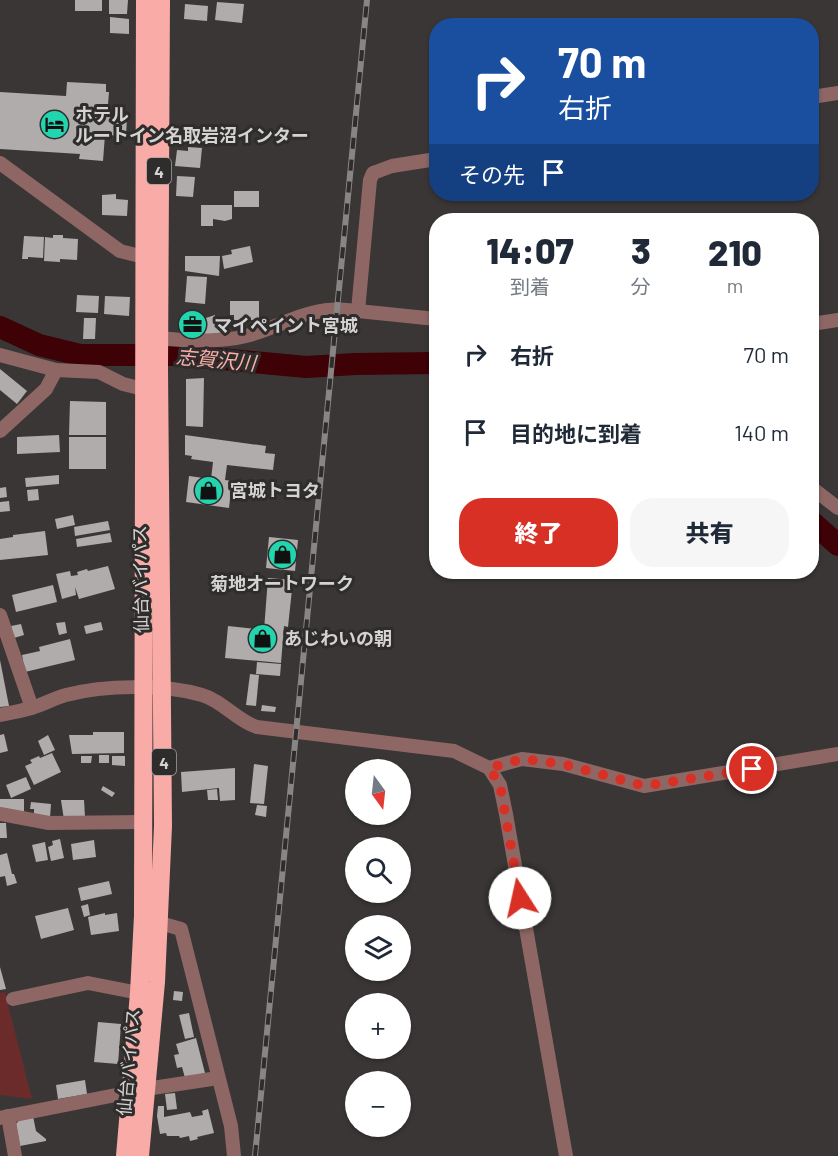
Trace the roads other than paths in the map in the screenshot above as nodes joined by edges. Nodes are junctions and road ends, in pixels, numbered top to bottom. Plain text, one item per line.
1 (145, 0) edge
2 (161, 0) edge
3 (838, 93) edge
4 (819, 96) edge
5 (429, 160) edge
6 (0, 163) edge
7 (144, 257) junction
8 (358, 311) junction
9 (429, 318) edge
10 (838, 320) edge
11 (819, 323) edge
12 (154, 340) junction
13 (0, 355) edge
14 (151, 368) junction
15 (56, 370) junction
16 (143, 389) junction
17 (0, 431) edge
18 (819, 493) edge
19 (838, 508) edge
20 (0, 615) edge
21 (142, 688) junction
22 (163, 690) junction
23 (32, 708) junction
24 (0, 715) edge
25 (838, 754) edge
26 (489, 768) junction
27 (0, 814) edge
28 (142, 822) junction
29 (160, 923) junction
30 (139, 993) junction
31 (13, 999) dead end
32 (218, 1078) junction
33 (139, 1091) junction
34 (4, 1117) edge
35 (15, 1156) edge
36 (125, 1156) edge
37 (140, 1156) edge
38 (234, 1156) edge
39 (566, 1156) edge

1 - 7 highway, 仙台バイパス / 4
2 - 12 highway, 仙台バイパス / 4
3 - 4 street
5 - 8 street
6 - 7 street
7 - 12 highway, 仙台バイパス / 4
8 - 9 street
8 - 12 street
10 - 11 street
12 - 14 highway, 仙台バイパス / 4
13 - 15 street
14 - 16 highway, 仙台バイパス / 4
14 - 22 highway, 仙台バイパス / 4
15 - 16 street
15 - 17 street
16 - 21 highway, 仙台バイパス / 4
18 - 19 street
20 - 23 street
21 - 22 street
21 - 23 street
21 - 28 highway, 仙台バイパス / 4
22 - 26 street
22 - 29 highway, 仙台バイパス / 4
23 - 24 street
25 - 26 street
26 - 39 street
27 - 28 street
28 - 30 highway, 仙台バイパス / 4
29 - 32 street
29 - 33 highway, 仙台バイパス / 4
30 - 31 street
30 - 33 highway, 仙台バイパス / 4
32 - 33 street
32 - 38 street
33 - 34 street
33 - 36 highway, 仙台バイパス / 4
33 - 37 highway, 仙台バイパス / 4
34 - 35 street

